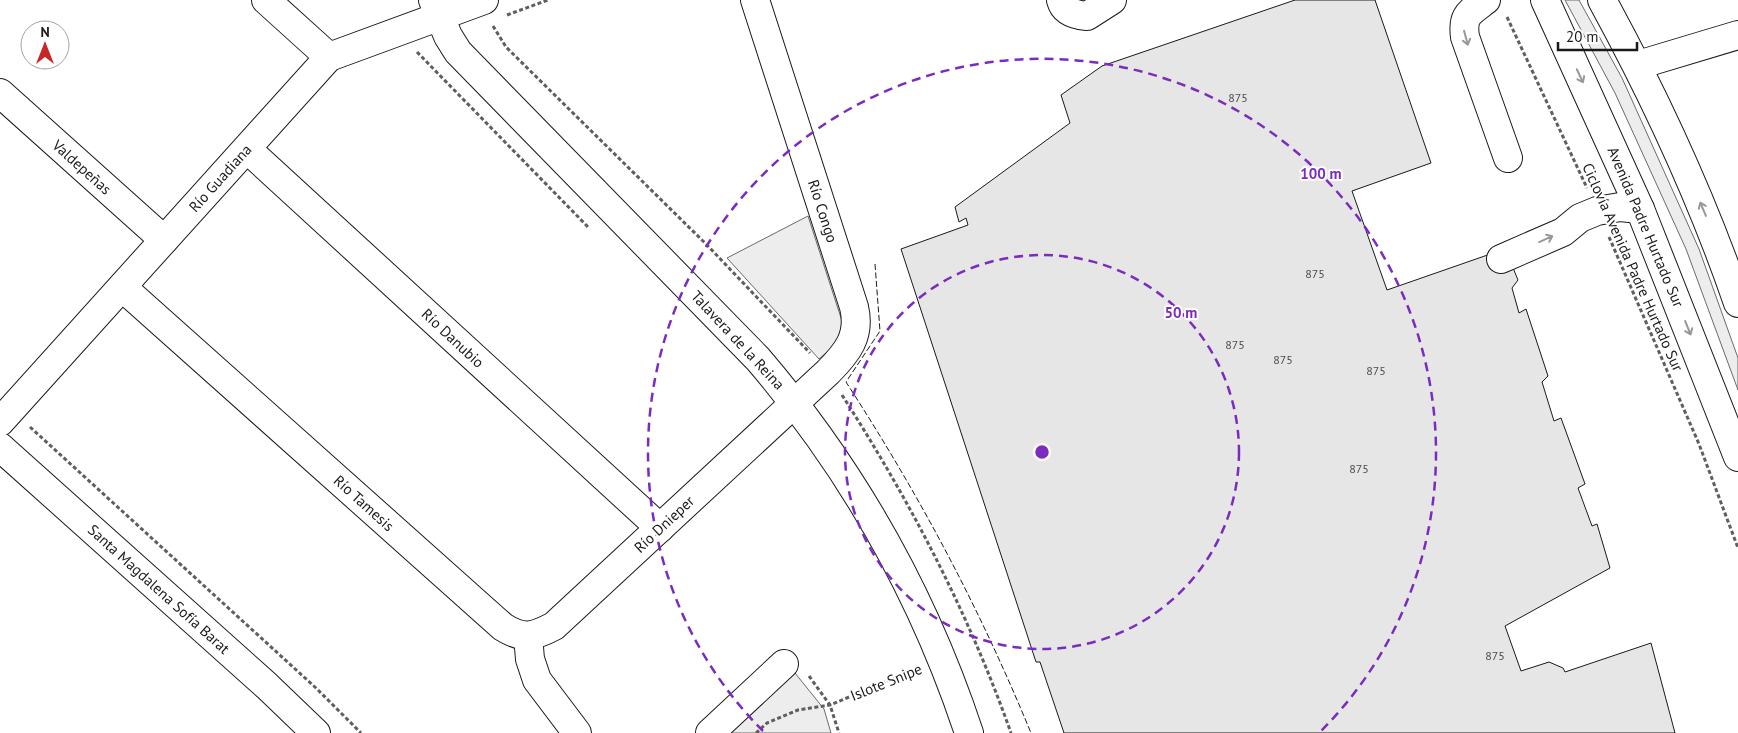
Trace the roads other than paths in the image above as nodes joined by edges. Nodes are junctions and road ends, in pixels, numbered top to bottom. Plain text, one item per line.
1 (266, 0) edge
2 (755, 0) edge
3 (1061, 0) edge
4 (1112, 0) edge
5 (1545, 0) edge
6 (1602, 0) edge
7 (1495, 7) edge
8 (436, 8) edge
9 (491, 9) edge
10 (1738, 35) edge
11 (330, 57) junction
12 (1638, 66) junction
13 (0, 93) edge
14 (247, 149) junction
15 (1508, 158) dead end
16 (1640, 209) junction
17 (164, 240) junction
18 (1501, 259) dead end
19 (122, 286) junction
20 (1738, 303) edge
21 (795, 402) junction
22 (0, 422) edge
23 (3, 450) edge
24 (1738, 457) edge
25 (660, 528) junction
26 (528, 636) junction
27 (784, 664) road end
28 (316, 733) edge
29 (577, 733) edge
30 (710, 733) edge
31 (969, 733) edge

1 - 11 street
2 - 21 street, Río Congo
3 - 4 street
5 -> 16 street, Avenida Padre Hurtado Sur
6 - 12 street
7 -> 15 street
8 - 9 street, Río Guadiana
8 - 11 street, Río Guadiana
8 - 21 street, Talavera de la Reina
10 - 12 street
11 - 14 street, Río Guadiana
20 -> 12 street
13 - 17 street, Valdepeñas
14 - 17 street, Río Guadiana
14 - 25 street, Río Danubio
18 -> 16 street
16 -> 24 street, Avenida Padre Hurtado Sur
17 - 19 street, Río Guadiana
19 - 22 street, Río Guadiana
19 - 26 street, Río Tamesis
21 - 25 street, Río Dnieper
21 - 31 street, Talavera de la Reina
23 - 28 street, Santa Magdalena Sofía Barat
25 - 26 street, Río Dnieper
26 - 29 street
27 - 30 street

